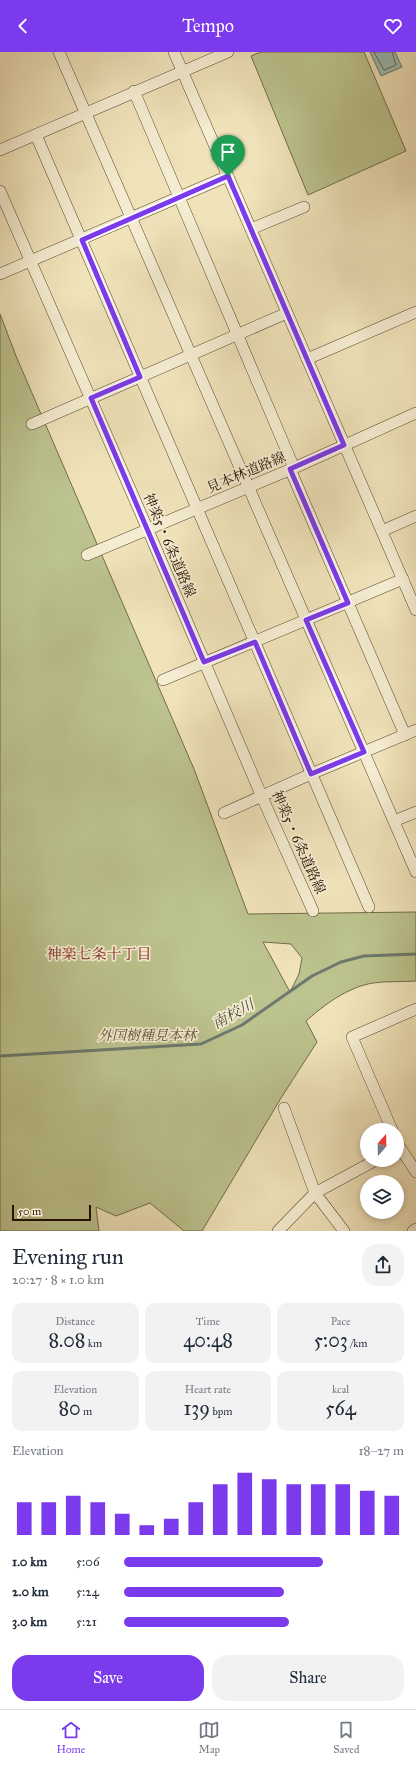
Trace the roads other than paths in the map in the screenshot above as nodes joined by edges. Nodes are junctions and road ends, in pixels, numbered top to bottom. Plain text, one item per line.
1 (59, 52) edge
2 (174, 52) edge
3 (228, 52) edge
4 (182, 71) junction
5 (134, 92) junction
6 (85, 112) junction
7 (36, 135) junction
8 (0, 150) edge
9 (228, 176) junction
10 (0, 191) edge
11 (179, 197) junction
12 (304, 207) dead end
13 (131, 218) junction
14 (251, 229) junction
15 (82, 240) junction
16 (30, 262) junction
17 (0, 274) edge
18 (416, 312) edge
19 (287, 313) junction
20 (238, 335) junction
21 (191, 355) junction
22 (307, 359) junction
23 (140, 377) junction
24 (91, 398) junction
25 (416, 414) edge
26 (32, 424) dead end
27 (344, 445) junction
28 (292, 468) junction
29 (248, 487) junction
30 (197, 509) junction
31 (416, 516) edge
32 (148, 530) junction
33 (382, 531) junction
34 (87, 556) dead end
35 (403, 579) junction
36 (348, 603) junction
37 (416, 610) edge
38 (306, 620) junction
39 (255, 642) junction
40 (204, 662) junction
41 (163, 680) dead end
42 (416, 730) edge
43 (405, 735) junction
44 (364, 752) junction
45 (311, 774) junction
46 (262, 797) junction
47 (416, 812) edge
48 (224, 813) dead end
49 (394, 821) junction
50 (416, 872) edge
51 (368, 907) dead end
52 (313, 910) dead end
53 (416, 1009) edge
54 (284, 1108) dead end
55 (389, 1123) edge
56 (404, 1156) edge
57 (363, 1167) edge
58 (416, 1172) edge
59 (315, 1193) junction
60 (416, 1229) edge
61 (278, 1231) edge
62 (344, 1231) edge
63 (413, 1231) edge

1 - 6 street
2 - 4 street
3 - 4 street
4 - 5 street
4 - 9 street
5 - 6 street
5 - 11 street
6 - 7 street
6 - 13 street
7 - 8 street
7 - 15 street
9 - 11 street
9 - 14 street
10 - 16 street, 神楽5・6条道路線
11 - 13 street
11 - 20 street
12 - 14 street
13 - 15 street
13 - 21 street
14 - 19 street
15 - 16 street
15 - 23 street
16 - 17 street
16 - 24 street, 神楽5・6条道路線
18 - 22 street
19 - 20 street
19 - 22 street
20 - 21 street
20 - 28 street
21 - 23 street
21 - 29 street
22 - 27 street
23 - 24 street
23 - 30 street
24 - 26 street
24 - 32 street, 神楽5・6条道路線
25 - 27 street, 見本林道路線
27 - 28 street, 見本林道路線
27 - 33 street
28 - 29 street, 見本林道路線
28 - 36 street
29 - 30 street, 見本林道路線
29 - 38 street
30 - 32 street, 見本林道路線
30 - 39 street
31 - 33 street
32 - 34 street, 見本林道路線
32 - 40 street, 神楽5・6条道路線
33 - 35 street
35 - 36 street
35 - 37 street
36 - 38 street
36 - 43 street
38 - 39 street
38 - 44 street
39 - 40 street
39 - 45 street
40 - 41 street
40 - 46 street, 神楽5・6条道路線
42 - 43 street
43 - 44 street
44 - 45 street
44 - 49 street
45 - 46 street
45 - 51 street
46 - 48 street
46 - 52 street, 神楽5・6条道路線
47 - 49 street
49 - 50 street
53 - 55 street
54 - 59 street
56 - 58 street
57 - 59 street
59 - 61 street
59 - 62 street
60 - 63 street

